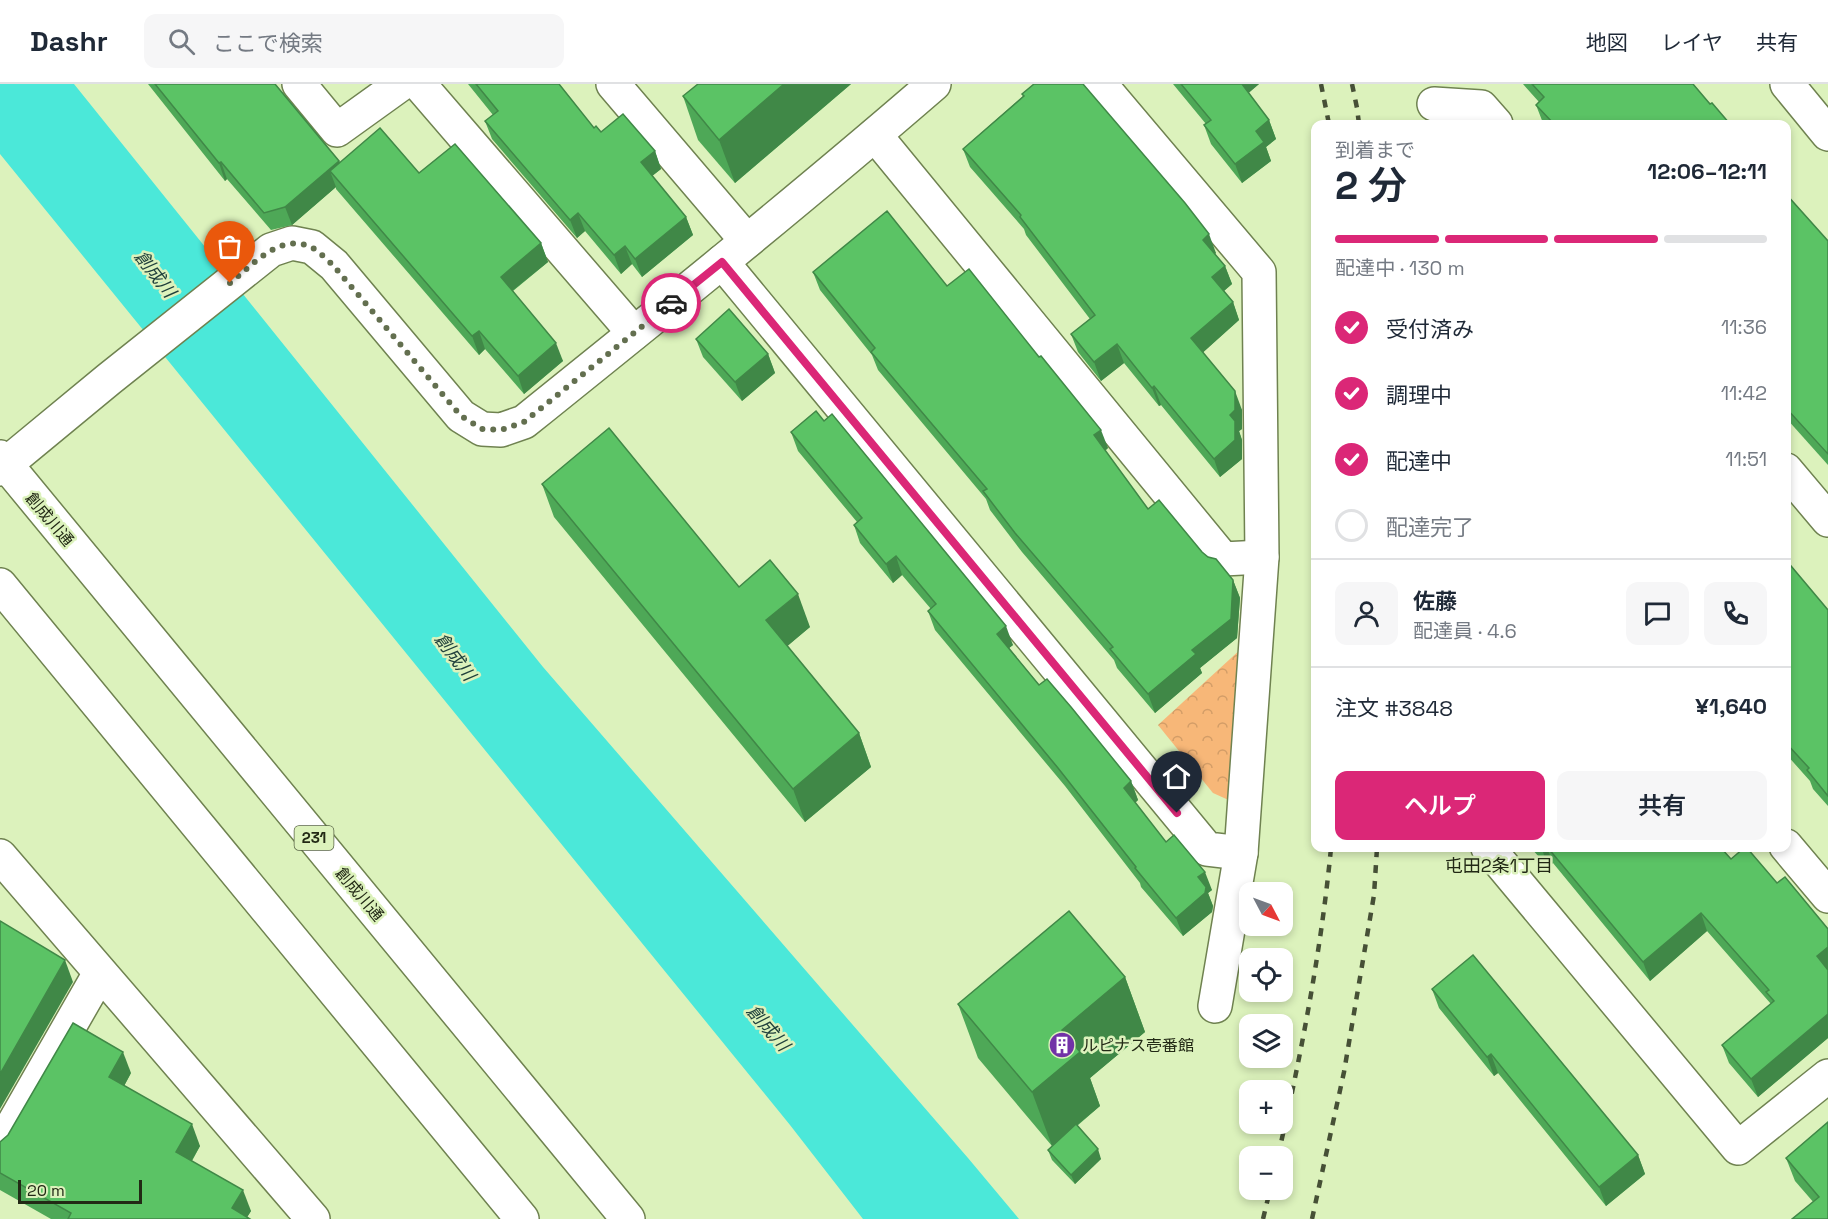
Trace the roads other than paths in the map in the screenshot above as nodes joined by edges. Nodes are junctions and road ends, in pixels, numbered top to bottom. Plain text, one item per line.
1 (299, 84) edge
2 (401, 84) edge
3 (419, 84) edge
4 (614, 84) edge
5 (934, 84) edge
6 (1100, 84) edge
7 (1787, 84) edge
8 (1433, 104) edge
9 (1492, 120) edge
10 (1828, 134) edge
11 (875, 135) junction
12 (734, 252) junction
13 (634, 333) junction
14 (2, 464) edge
15 (1791, 476) edge
16 (1828, 519) edge
17 (1262, 557) junction
18 (0, 585) edge
19 (1241, 852) junction
20 (1491, 852) edge
21 (1791, 852) edge
22 (0, 856) edge
23 (1828, 896) edge
24 (100, 973) junction
25 (1215, 1006) dead end
26 (1828, 1076) edge
27 (0, 1147) edge
28 (313, 1219) edge
29 (522, 1219) edge
30 (628, 1219) edge

1 - 2 main road
3 - 13 main road
4 - 12 main road
5 - 11 main road
6 - 17 main road
7 - 10 main road
8 - 9 main road
11 - 12 main road
11 - 17 main road
12 - 13 main road
12 - 19 main road
13 - 14 main road
14 - 30 main road, 創成川通 / 231
15 - 16 main road
17 - 19 main road
18 - 29 main road
19 - 25 main road
20 - 26 main road
21 - 23 main road
22 - 24 main road
24 - 27 main road
24 - 28 main road

